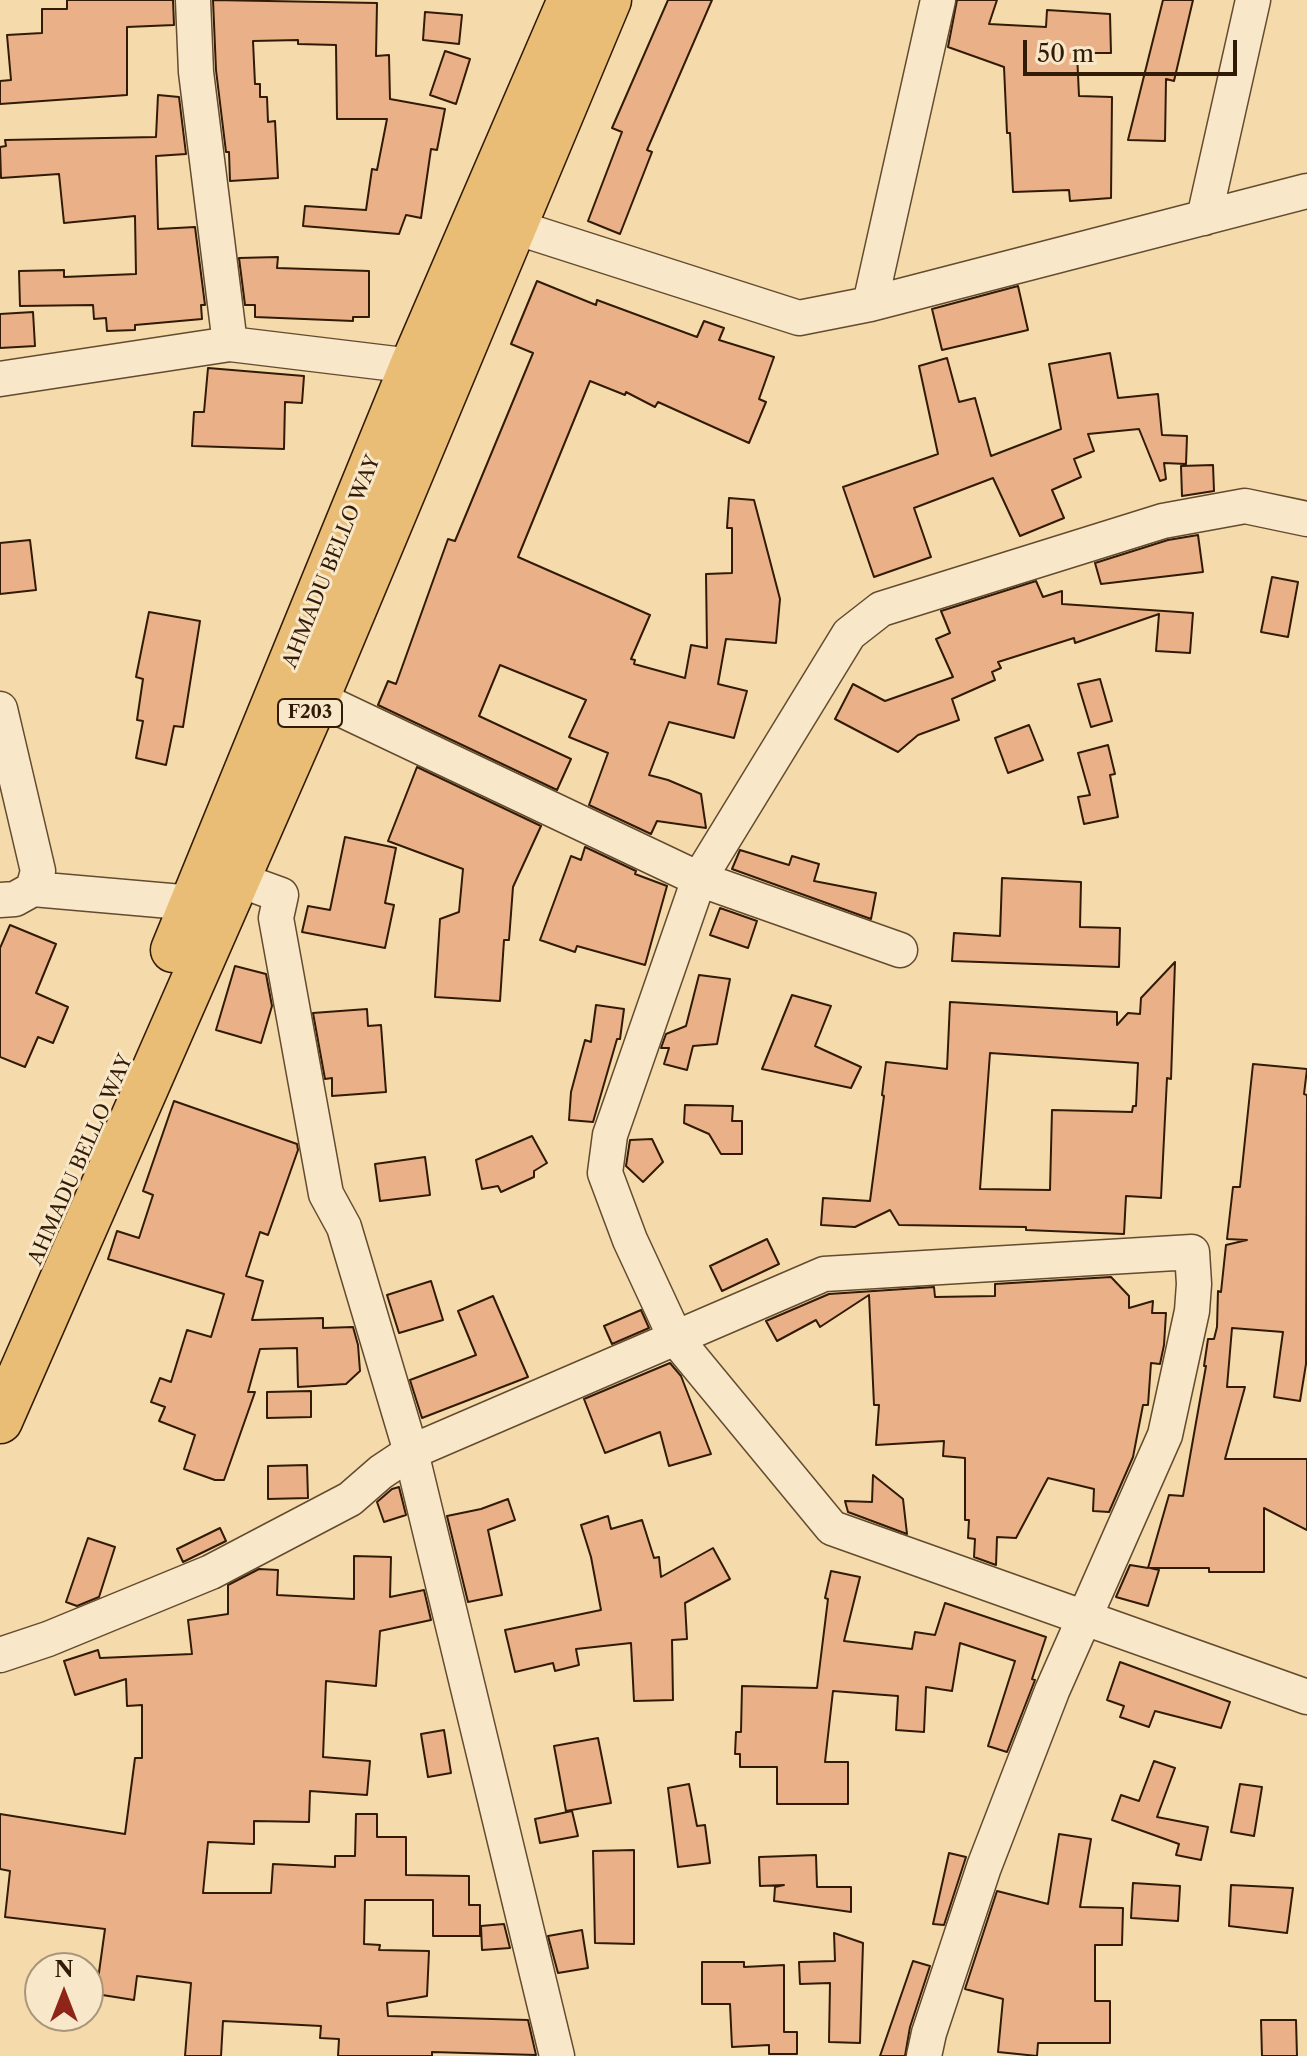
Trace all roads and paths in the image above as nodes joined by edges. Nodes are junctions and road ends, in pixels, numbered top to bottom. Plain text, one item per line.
1 (193, 0) edge
2 (570, 0) edge
3 (609, 0) edge
4 (938, 0) edge
5 (1253, 0) edge
6 (1307, 191) edge
7 (1204, 218) junction
8 (515, 227) junction
9 (870, 304) junction
10 (230, 344) junction
11 (412, 366) junction
12 (0, 379) edge
13 (1307, 519) edge
14 (317, 698) junction
15 (0, 709) edge
16 (237, 879) junction
17 (699, 879) junction
18 (33, 889) junction
19 (0, 900) edge
20 (193, 903) junction
21 (900, 950) dead end
22 (676, 1339) junction
23 (0, 1346) edge
24 (0, 1421) edge
25 (411, 1452) junction
26 (1084, 1619) junction
27 (0, 1655) edge
28 (1307, 1697) edge
29 (557, 2056) edge
30 (924, 2056) edge

1 - 10 street
2 - 11 main road, AHMADU BELLO WAY / F203
3 - 8 main road, F203
4 - 9 street
5 - 7 street
6 - 7 street
7 - 9 street
8 - 9 street
8 - 14 main road, F203
10 - 11 street
10 - 12 street
11 - 20 main road, AHMADU BELLO WAY / F203
13 - 17 street
14 - 16 main road, F203
14 - 17 street
15 - 18 street
16 - 24 main road, F203
16 - 25 street
17 - 21 street
17 - 22 street
18 - 19 street
18 - 20 street
20 - 23 main road, AHMADU BELLO WAY / F203
22 - 25 street
22 - 26 street
22 - 26 street
25 - 27 street
25 - 29 street
26 - 28 street
26 - 30 street

